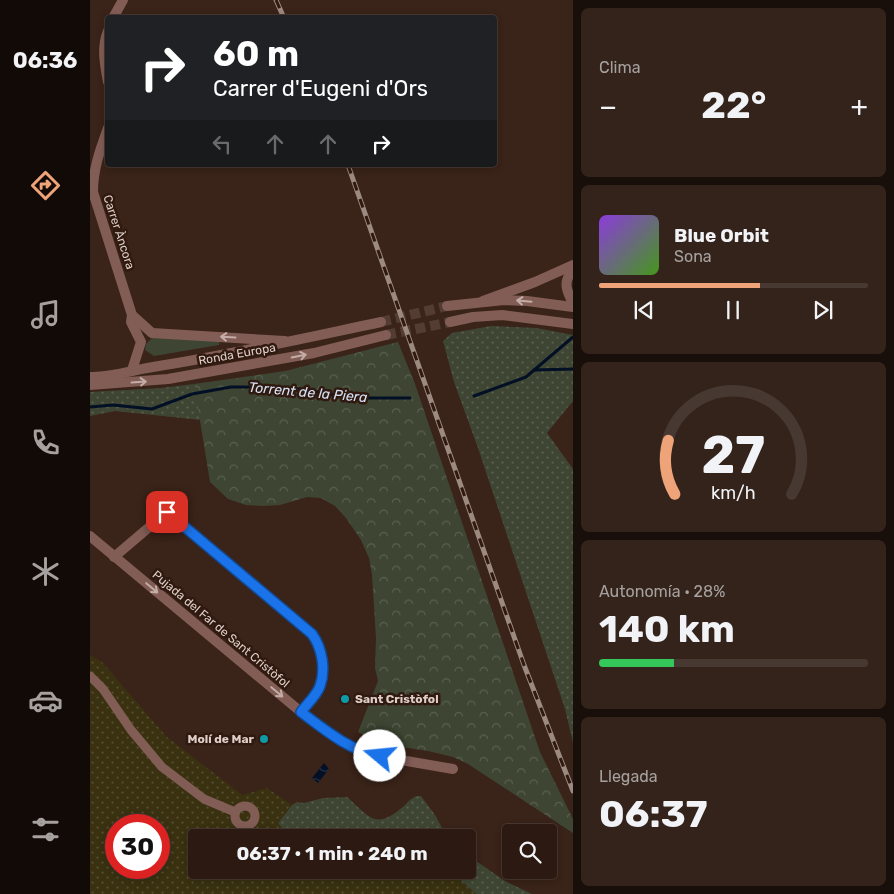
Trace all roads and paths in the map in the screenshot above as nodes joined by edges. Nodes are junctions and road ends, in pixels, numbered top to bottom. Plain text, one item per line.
1 (123, 0) edge
2 (115, 15) edge
3 (105, 38) edge
4 (105, 59) edge
5 (105, 136) edge
6 (573, 265) edge
7 (573, 272) edge
8 (482, 301) junction
9 (573, 303) edge
10 (447, 306) tunnel mouth
11 (573, 308) edge
12 (132, 315) junction
13 (381, 322) tunnel mouth
14 (450, 322) tunnel mouth
15 (568, 324) edge
16 (152, 333) junction
17 (386, 336) tunnel mouth
18 (294, 341) junction
19 (140, 342) junction
20 (132, 370) junction
21 (90, 378) edge
22 (90, 385) edge
23 (90, 536) edge
24 (114, 557) junction
25 (90, 676) edge
26 (301, 712) junction
27 (453, 769) dead end
28 (235, 812) dead end

1 - 2 street
3 - 4 street
5 - 12 street, Carrer Àncora
6 - 8 street
7 - 9 street
8 - 10 street
11 -> 8 street
12 - 16 street
12 - 19 street, Carrer Àncora
13 - 18 street, Ronda Europa
14 - 15 street
18 -> 16 street
16 - 19 street
22 -> 17 street, Ronda Europa
18 - 20 street, Ronda Europa
19 - 20 street
20 - 21 street, Ronda Europa
23 - 24 street, Pujada del Far de Sant Cristòfol
24 -> 26 street, Pujada del Far de Sant Cristòfol
24 - 26 street
25 - 28 street
26 - 27 street, Pujada del Far de Sant Cristòfol

